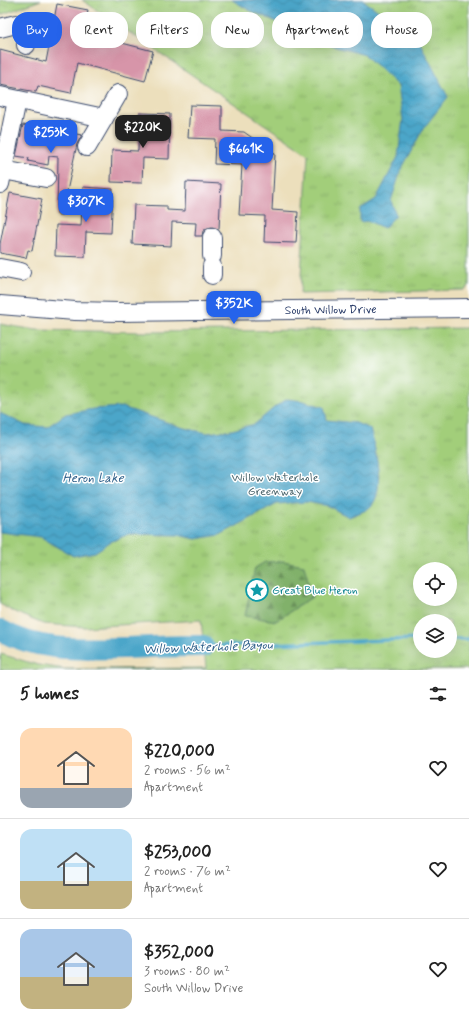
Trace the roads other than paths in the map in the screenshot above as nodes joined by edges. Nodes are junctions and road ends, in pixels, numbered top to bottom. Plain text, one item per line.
1 (12, 25) edge
2 (0, 28) edge
3 (118, 94) dead end
4 (8, 98) edge
5 (104, 118) junction
6 (87, 146) dead end
7 (1, 177) edge
8 (46, 178) dead end
9 (212, 237) dead end
10 (212, 266) dead end
11 (0, 268) edge
12 (22, 272) dead end
13 (0, 305) edge
14 (469, 308) edge

1 - 2 street
3 - 5 street
4 - 5 street
4 - 7 street
5 - 6 street
7 - 8 street
9 - 10 street
11 - 12 street
13 - 14 street, South Willow Drive

